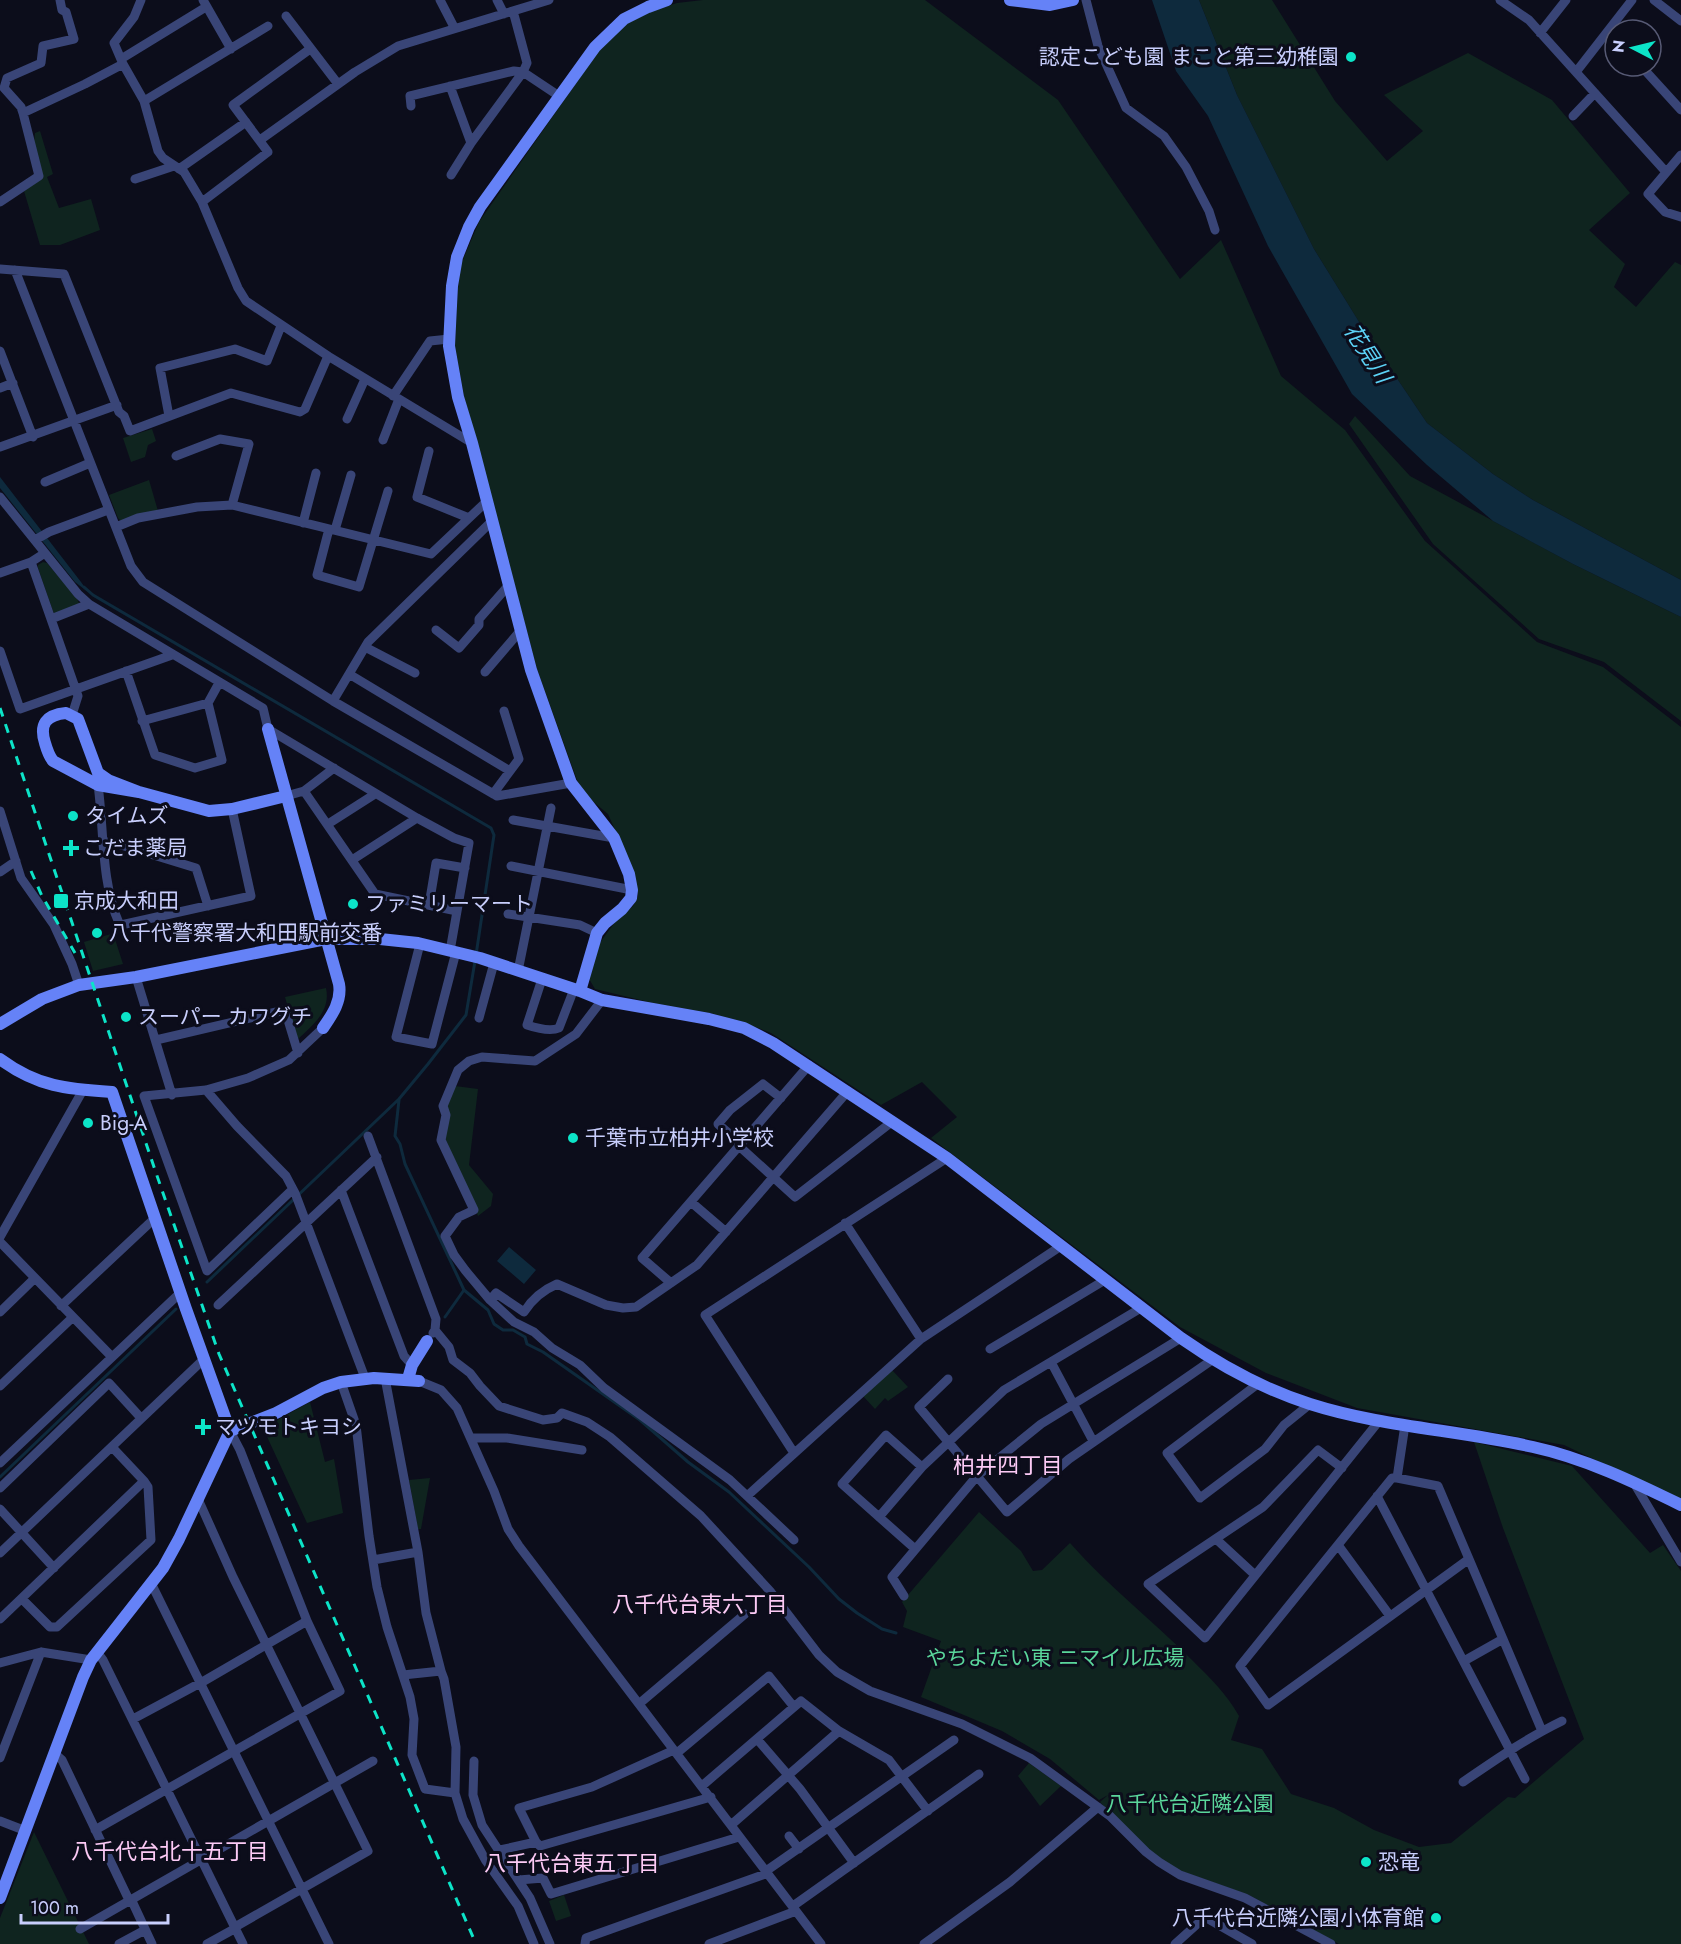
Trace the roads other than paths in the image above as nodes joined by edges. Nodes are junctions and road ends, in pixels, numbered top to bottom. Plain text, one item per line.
1 (60, 0) edge
2 (141, 0) edge
3 (440, 0) edge
4 (497, 0) edge
5 (546, 0) edge
6 (667, 0) edge
7 (1010, 0) edge
8 (1072, 0) edge
9 (1086, 0) edge
10 (1500, 0) edge
11 (1566, 0) edge
12 (1632, 0) edge
13 (1654, 0) edge
14 (204, 3) edge
15 (509, 13) junction
16 (286, 16) dead end
17 (1621, 18) edge
18 (1681, 21) edge
19 (268, 26) dead end
20 (454, 27) junction
21 (1540, 33) junction
22 (1603, 44) edge
23 (231, 49) junction
24 (310, 49) junction
25 (122, 61) junction
26 (524, 72) junction
27 (1576, 72) junction
28 (1652, 78) edge
29 (339, 84) junction
30 (450, 86) junction
31 (1595, 93) junction
32 (560, 96) junction
33 (144, 101) junction
34 (411, 106) dead end
35 (1681, 110) edge
36 (23, 112) junction
37 (1573, 116) dead end
38 (246, 122) junction
39 (260, 140) junction
40 (471, 143) junction
41 (1681, 155) edge
42 (177, 167) junction
43 (1666, 172) junction
44 (451, 175) dead end
45 (135, 179) dead end
46 (0, 202) edge
47 (202, 202) junction
48 (1681, 217) edge
49 (1215, 230) dead end
50 (0, 269) edge
51 (15, 270) junction
52 (281, 326) junction
53 (449, 339) junction
54 (0, 351) edge
55 (328, 356) junction
56 (365, 379) junction
57 (13, 383) junction
58 (0, 388) edge
59 (396, 397) junction
60 (117, 405) junction
61 (169, 416) junction
62 (347, 419) dead end
63 (74, 421) junction
64 (33, 437) junction
65 (383, 440) dead end
66 (472, 443) junction
67 (0, 447) edge
68 (429, 451) dead end
69 (176, 456) dead end
70 (90, 462) junction
71 (316, 473) dead end
72 (351, 475) dead end
73 (45, 482) dead end
74 (388, 491) dead end
75 (0, 496) edge
76 (487, 501) junction
77 (232, 505) junction
78 (108, 510) junction
79 (469, 518) junction
80 (492, 521) junction
81 (303, 523) junction
82 (116, 526) junction
83 (332, 529) junction
84 (36, 539) junction
85 (372, 539) junction
86 (45, 553) junction
87 (31, 562) junction
88 (0, 573) edge
89 (508, 586) junction
90 (89, 604) junction
91 (51, 619) junction
92 (436, 630) dead end
93 (521, 630) junction
94 (365, 647) junction
95 (0, 651) edge
96 (172, 655) junction
97 (126, 671) junction
98 (485, 672) dead end
99 (415, 673) dead end
100 (350, 674) junction
101 (219, 683) junction
102 (76, 689) junction
103 (333, 701) junction
104 (208, 703) junction
105 (504, 711) dead end
106 (72, 715) junction
107 (142, 721) junction
108 (268, 729) junction
109 (334, 768) junction
110 (510, 771) junction
111 (571, 783) junction
112 (98, 785) junction
113 (304, 791) junction
114 (139, 792) junction
115 (375, 794) junction
116 (493, 794) junction
117 (286, 796) junction
118 (551, 808) dead end
119 (232, 809) junction
120 (0, 811) edge
121 (417, 818) junction
122 (513, 820) dead end
123 (328, 824) junction
124 (547, 827) junction
125 (614, 838) junction
126 (104, 842) junction
127 (352, 860) junction
128 (16, 861) junction
129 (511, 866) dead end
130 (465, 868) junction
131 (0, 872) edge
132 (538, 872) junction
133 (633, 890) junction
134 (429, 905) junction
135 (208, 906) junction
136 (457, 911) junction
137 (508, 914) dead end
138 (528, 917) junction
139 (597, 933) junction
140 (326, 939) junction
141 (420, 944) junction
142 (453, 952) junction
143 (494, 963) junction
144 (518, 971) junction
145 (136, 977) junction
146 (542, 979) junction
147 (79, 985) junction
148 (577, 990) junction
149 (602, 1000) junction
150 (479, 1018) dead end
151 (0, 1024) edge
152 (323, 1028) joint
153 (156, 1040) junction
154 (298, 1053) junction
155 (0, 1059) edge
156 (809, 1065) junction
157 (83, 1090) junction
158 (206, 1090) junction
159 (848, 1091) junction
160 (172, 1095) junction
161 (781, 1098) junction
162 (893, 1121) junction
163 (368, 1136) dead end
164 (740, 1145) junction
165 (377, 1157) junction
166 (947, 1158) junction
167 (773, 1177) junction
168 (341, 1190) junction
169 (296, 1195) junction
170 (691, 1202) junction
171 (155, 1218) junction
172 (306, 1223) junction
173 (845, 1223) junction
174 (726, 1232) junction
175 (0, 1237) edge
176 (0, 1242) edge
177 (1061, 1246) junction
178 (35, 1278) junction
179 (1105, 1280) junction
180 (670, 1283) junction
181 (180, 1293) junction
182 (490, 1300) junction
183 (218, 1305) dead end
184 (61, 1306) junction
185 (1142, 1308) junction
186 (0, 1312) edge
187 (72, 1318) junction
188 (435, 1330) junction
189 (1181, 1338) junction
190 (921, 1339) junction
191 (427, 1341) joint
192 (990, 1349) dead end
193 (112, 1357) junction
194 (204, 1359) junction
195 (1212, 1360) junction
196 (1051, 1362) junction
197 (412, 1365) junction
198 (365, 1378) junction
199 (385, 1378) junction
200 (948, 1379) dead end
201 (413, 1380) junction
202 (341, 1382) junction
203 (1259, 1383) junction
204 (0, 1386) edge
205 (1073, 1404) junction
206 (1310, 1404) junction
207 (141, 1418) junction
208 (1379, 1420) junction
209 (1405, 1425) junction
210 (230, 1431) junction
211 (472, 1438) junction
212 (948, 1441) junction
213 (1093, 1441) junction
214 (112, 1447) junction
215 (582, 1450) dead end
216 (794, 1453) junction
217 (0, 1463) edge
218 (922, 1467) junction
219 (1342, 1468) junction
220 (977, 1476) junction
221 (1397, 1478) junction
222 (144, 1481) junction
223 (1634, 1484) junction
224 (0, 1488) edge
225 (747, 1496) junction
226 (1377, 1496) junction
227 (198, 1499) junction
228 (1681, 1505) edge
229 (0, 1509) edge
230 (879, 1517) junction
231 (22, 1532) junction
232 (1216, 1539) junction
233 (794, 1540) dead end
234 (1338, 1545) junction
235 (914, 1548) junction
236 (418, 1552) junction
237 (0, 1553) edge
238 (1469, 1559) junction
239 (373, 1560) junction
240 (1681, 1562) edge
241 (54, 1568) junction
242 (1255, 1575) junction
243 (151, 1584) junction
244 (1427, 1590) junction
245 (904, 1596) dead end
246 (22, 1599) junction
247 (745, 1614) dead end
248 (1390, 1616) junction
249 (0, 1619) edge
250 (308, 1621) junction
251 (1503, 1639) junction
252 (267, 1645) junction
253 (41, 1652) junction
254 (94, 1656) junction
255 (1464, 1661) junction
256 (0, 1663) edge
257 (441, 1671) junction
258 (403, 1675) junction
259 (201, 1683) junction
260 (640, 1703) junction
261 (794, 1707) junction
262 (300, 1713) junction
263 (133, 1719) junction
264 (1562, 1721) dead end
265 (839, 1731) junction
266 (1542, 1731) junction
267 (757, 1739) junction
268 (954, 1740) dead end
269 (1511, 1749) junction
270 (234, 1751) junction
271 (675, 1752) junction
272 (55, 1754) junction
273 (0, 1758) edge
274 (373, 1761) dead end
275 (474, 1761) dead end
276 (979, 1774) dead end
277 (787, 1775) junction
278 (902, 1776) junction
279 (1525, 1779) dead end
280 (335, 1782) junction
281 (1463, 1782) dead end
282 (703, 1785) junction
283 (168, 1789) junction
284 (455, 1793) junction
285 (711, 1797) junction
286 (1098, 1807) junction
287 (928, 1811) junction
288 (268, 1820) junction
289 (0, 1821) edge
290 (731, 1825) junction
291 (828, 1827) junction
292 (95, 1830) junction
293 (26, 1831) junction
294 (789, 1836) dead end
295 (740, 1837) junction
296 (536, 1842) junction
297 (799, 1849) junction
298 (500, 1850) junction
299 (202, 1858) junction
300 (854, 1863) junction
301 (767, 1872) junction
302 (519, 1880) junction
303 (302, 1888) junction
304 (0, 1898) edge
305 (130, 1900) junction
306 (794, 1908) junction
307 (236, 1927) junction
308 (80, 1929) dead end
309 (146, 1930) junction
310 (1249, 1943) edge
311 (119, 1944) edge
312 (152, 1944) edge
313 (207, 1944) edge
314 (243, 1944) edge
315 (329, 1944) edge
316 (534, 1944) edge
317 (550, 1944) edge
318 (585, 1944) edge
319 (709, 1944) edge
320 (821, 1944) edge
321 (924, 1944) edge
322 (1175, 1944) edge
323 (1331, 1944) edge

1 - 36 street
2 - 25 street
3 - 20 street
4 - 15 street
5 - 15 street
6 - 32 street
7 - 8 street
9 - 49 street
10 - 21 street
11 - 21 street
12 - 17 street
13 - 18 street
14 - 23 street
14 - 25 street
15 - 20 street
15 - 26 street
16 - 24 street
19 - 23 street
20 - 29 street
21 - 27 street
22 - 27 street
23 - 33 street
24 - 29 street
24 - 38 street
25 - 33 street
25 - 36 street
26 - 30 street
26 - 32 street
26 - 40 street
27 - 31 street
28 - 35 street
29 - 39 street
30 - 34 street
30 - 40 street
31 - 37 street
31 - 43 street
32 - 53 street
33 - 42 street
36 - 46 street
38 - 39 street
38 - 42 street
39 - 47 street
40 - 44 street
41 - 43 street
42 - 45 street
42 - 47 street
43 - 48 street
47 - 52 street
50 - 51 street
51 - 60 street
51 - 63 street
52 - 55 street
52 - 61 street
53 - 59 street
53 - 66 street
54 - 57 street
55 - 56 street
55 - 61 street
56 - 59 street
56 - 62 street
57 - 58 street
57 - 64 street
59 - 65 street
59 - 66 street
60 - 61 street
60 - 63 street
63 - 64 street
63 - 70 street
64 - 67 street
66 - 76 street
68 - 79 street
69 - 77 street
70 - 73 street
70 - 78 street
71 - 81 street
72 - 83 street
74 - 85 street
75 - 84 street
76 - 79 street
76 - 80 street
77 - 81 street
77 - 82 street
78 - 82 street
78 - 84 street
79 - 85 street
80 - 89 street
80 - 94 street
81 - 83 street
82 - 103 street
83 - 85 street
83 - 85 street
84 - 86 street
86 - 87 street
86 - 90 street
87 - 88 street
87 - 91 street
89 - 92 street
89 - 93 street
90 - 91 street
90 - 96 street
91 - 102 street
93 - 98 street
93 - 111 street
94 - 99 street
94 - 100 street
95 - 102 street
96 - 97 street
96 - 101 street
97 - 102 street
97 - 107 street
100 - 103 street
100 - 110 street
101 - 104 street
101 - 108 street
102 - 106 street
103 - 116 street
104 - 107 street
104 - 107 street
105 - 110 street
106 - 112 street
106 - 114 street
108 - 109 street
108 - 117 street
109 - 113 street
109 - 115 street
110 - 116 street
111 - 116 street
111 - 125 street
112 - 114 street
112 - 126 street
113 - 117 street
113 - 123 street
114 - 119 street
115 - 121 street
115 - 123 street
117 - 119 street
117 - 140 street
118 - 124 street
119 - 135 street
120 - 128 street
121 - 127 street
121 - 130 street
122 - 124 street
123 - 127 street
124 - 125 street
124 - 132 street
125 - 133 street
126 - 135 street
126 - 135 street
127 - 134 street
128 - 131 street
128 - 147 street
129 - 132 street
130 - 134 street
130 - 136 street
132 - 133 street
132 - 138 street
133 - 139 street
134 - 136 street
136 - 142 street
137 - 138 street
138 - 139 street
138 - 144 street
139 - 148 street
140 - 141 street
140 - 145 street
140 - 152 street
141 - 142 street
141 - 142 street
142 - 143 street
143 - 144 street
143 - 150 street
144 - 146 street
145 - 147 street
145 - 153 street
146 - 148 street
146 - 148 street
147 - 151 street
148 - 149 street
149 - 156 street
149 - 182 street
152 - 154 street
153 - 154 street
153 - 160 street
154 - 158 street
155 - 157 street
156 - 159 street
156 - 161 street
157 - 171 street
157 - 175 street
158 - 160 street
158 - 169 street
159 - 162 street
159 - 167 street
160 - 169 street
161 - 164 street
161 - 164 street
162 - 166 street
162 - 167 street
163 - 165 street
164 - 167 street
164 - 170 street
165 - 168 street
165 - 188 street
166 - 173 street
166 - 177 street
167 - 174 street
168 - 172 street
168 - 197 street
169 - 172 street
170 - 174 street
170 - 180 street
171 - 181 street
171 - 184 street
172 - 183 street
172 - 198 street
173 - 190 street
173 - 216 street
174 - 180 street
176 - 178 street
177 - 179 street
177 - 190 street
178 - 184 street
178 - 186 street
179 - 185 street
179 - 192 street
180 - 182 street
181 - 193 street
181 - 194 street
182 - 225 street
184 - 187 street
185 - 189 street
185 - 196 street
187 - 193 street
187 - 204 street
188 - 191 street
188 - 286 street
189 - 195 street
189 - 205 street
190 - 216 street
191 - 197 street
193 - 217 street
194 - 207 street
194 - 210 street
195 - 203 street
195 - 213 street
196 - 205 street
196 - 212 street
197 - 201 street
198 - 199 street
198 - 202 street
199 - 201 street
199 - 236 street
200 - 212 street
201 - 211 street
202 - 210 street
202 - 239 street
203 - 206 street
203 - 206 street
205 - 213 street
205 - 220 street
206 - 208 street
207 - 214 street
207 - 224 street
208 - 209 street
208 - 219 street
209 - 221 street
209 - 223 street
210 - 227 street
210 - 250 street
211 - 215 street
211 - 260 street
212 - 218 street
212 - 220 street
213 - 220 street
214 - 222 street
214 - 231 street
216 - 225 street
218 - 230 street
218 - 230 street
219 - 232 street
219 - 242 street
220 - 235 street
221 - 226 street
221 - 238 street
222 - 241 street
222 - 246 street
223 - 228 street
223 - 240 street
225 - 233 street
226 - 234 street
226 - 244 street
227 - 243 street
227 - 252 street
229 - 231 street
230 - 235 street
231 - 237 street
231 - 241 street
232 - 242 street
232 - 242 street
234 - 248 street
234 - 248 street
235 - 245 street
236 - 239 street
236 - 257 street
238 - 244 street
238 - 251 street
239 - 258 street
241 - 246 street
243 - 254 street
243 - 259 street
244 - 248 street
244 - 255 street
246 - 249 street
247 - 260 street
250 - 252 street
250 - 262 street
251 - 255 street
251 - 266 street
252 - 259 street
252 - 262 street
253 - 254 street
253 - 256 street
253 - 273 street
254 - 263 street
254 - 272 street
255 - 269 street
257 - 258 street
257 - 284 street
258 - 284 street
259 - 263 street
259 - 270 street
260 - 271 street
261 - 265 street
261 - 267 street
261 - 271 street
262 - 270 street
262 - 280 street
263 - 283 street
264 - 266 street
265 - 277 street
265 - 278 street
266 - 269 street
267 - 277 street
267 - 282 street
268 - 278 street
269 - 279 street
269 - 281 street
270 - 283 street
270 - 288 street
271 - 282 street
271 - 296 street
272 - 292 street
272 - 293 street
274 - 280 street
275 - 298 street
276 - 287 street
277 - 290 street
277 - 291 street
278 - 287 street
278 - 291 street
280 - 288 street
280 - 303 street
282 - 285 street
283 - 292 street
283 - 299 street
284 - 316 street
285 - 290 street
285 - 296 street
286 - 321 street
286 - 323 street
287 - 300 street
288 - 299 street
288 - 303 street
289 - 293 street
290 - 295 street
291 - 297 street
291 - 300 street
292 - 305 street
293 - 304 street
294 - 297 street
295 - 301 street
295 - 302 street
296 - 298 street
297 - 301 street
298 - 302 street
299 - 305 street
299 - 307 street
300 - 306 street
301 - 306 street
301 - 318 street
302 - 317 street
303 - 307 street
303 - 315 street
305 - 308 street
305 - 309 street
306 - 319 street
306 - 320 street
307 - 313 street
307 - 314 street
309 - 311 street
309 - 312 street
310 - 322 street

